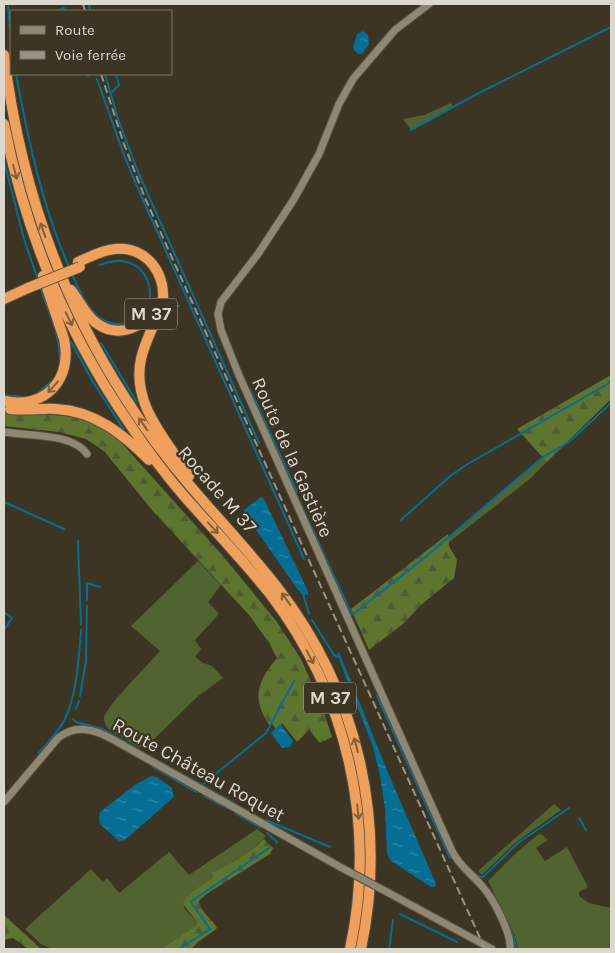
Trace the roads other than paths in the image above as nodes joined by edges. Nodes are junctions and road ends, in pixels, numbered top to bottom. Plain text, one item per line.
1 (429, 4) edge
2 (4, 55) edge
3 (4, 124) edge
4 (36, 242) junction
5 (79, 264) junction
6 (61, 276) junction
7 (27, 286) junction
8 (4, 292) edge
9 (4, 299) edge
10 (4, 401) edge
11 (4, 408) edge
12 (4, 432) edge
13 (87, 454) dead end
14 (180, 492) junction
15 (205, 504) junction
16 (4, 802) edge
17 (350, 949) edge
18 (361, 949) edge
19 (492, 949) edge
20 (510, 949) edge

1 - 20 street, Route de la Gastière
6 -> 2 highway, Rocade M 37 / M 37
3 -> 4 highway, Rocade M 37 / M 37
4 -> 10 highway, M 37
4 -> 14 highway, Rocade M 37 / M 37
5 - 6 highway, M 37
5 - 7 highway, M 37, bridge
5 - 15 highway, M 37
15 -> 6 highway, Rocade M 37 / M 37
7 - 8 highway, M 37
7 - 9 highway, M 37
11 - 14 highway, M 37
12 - 13 street
14 -> 17 highway, Rocade M 37 / M 37
18 -> 15 highway, Rocade M 37 / M 37
16 - 19 street, Route Château Roquet, bridge

